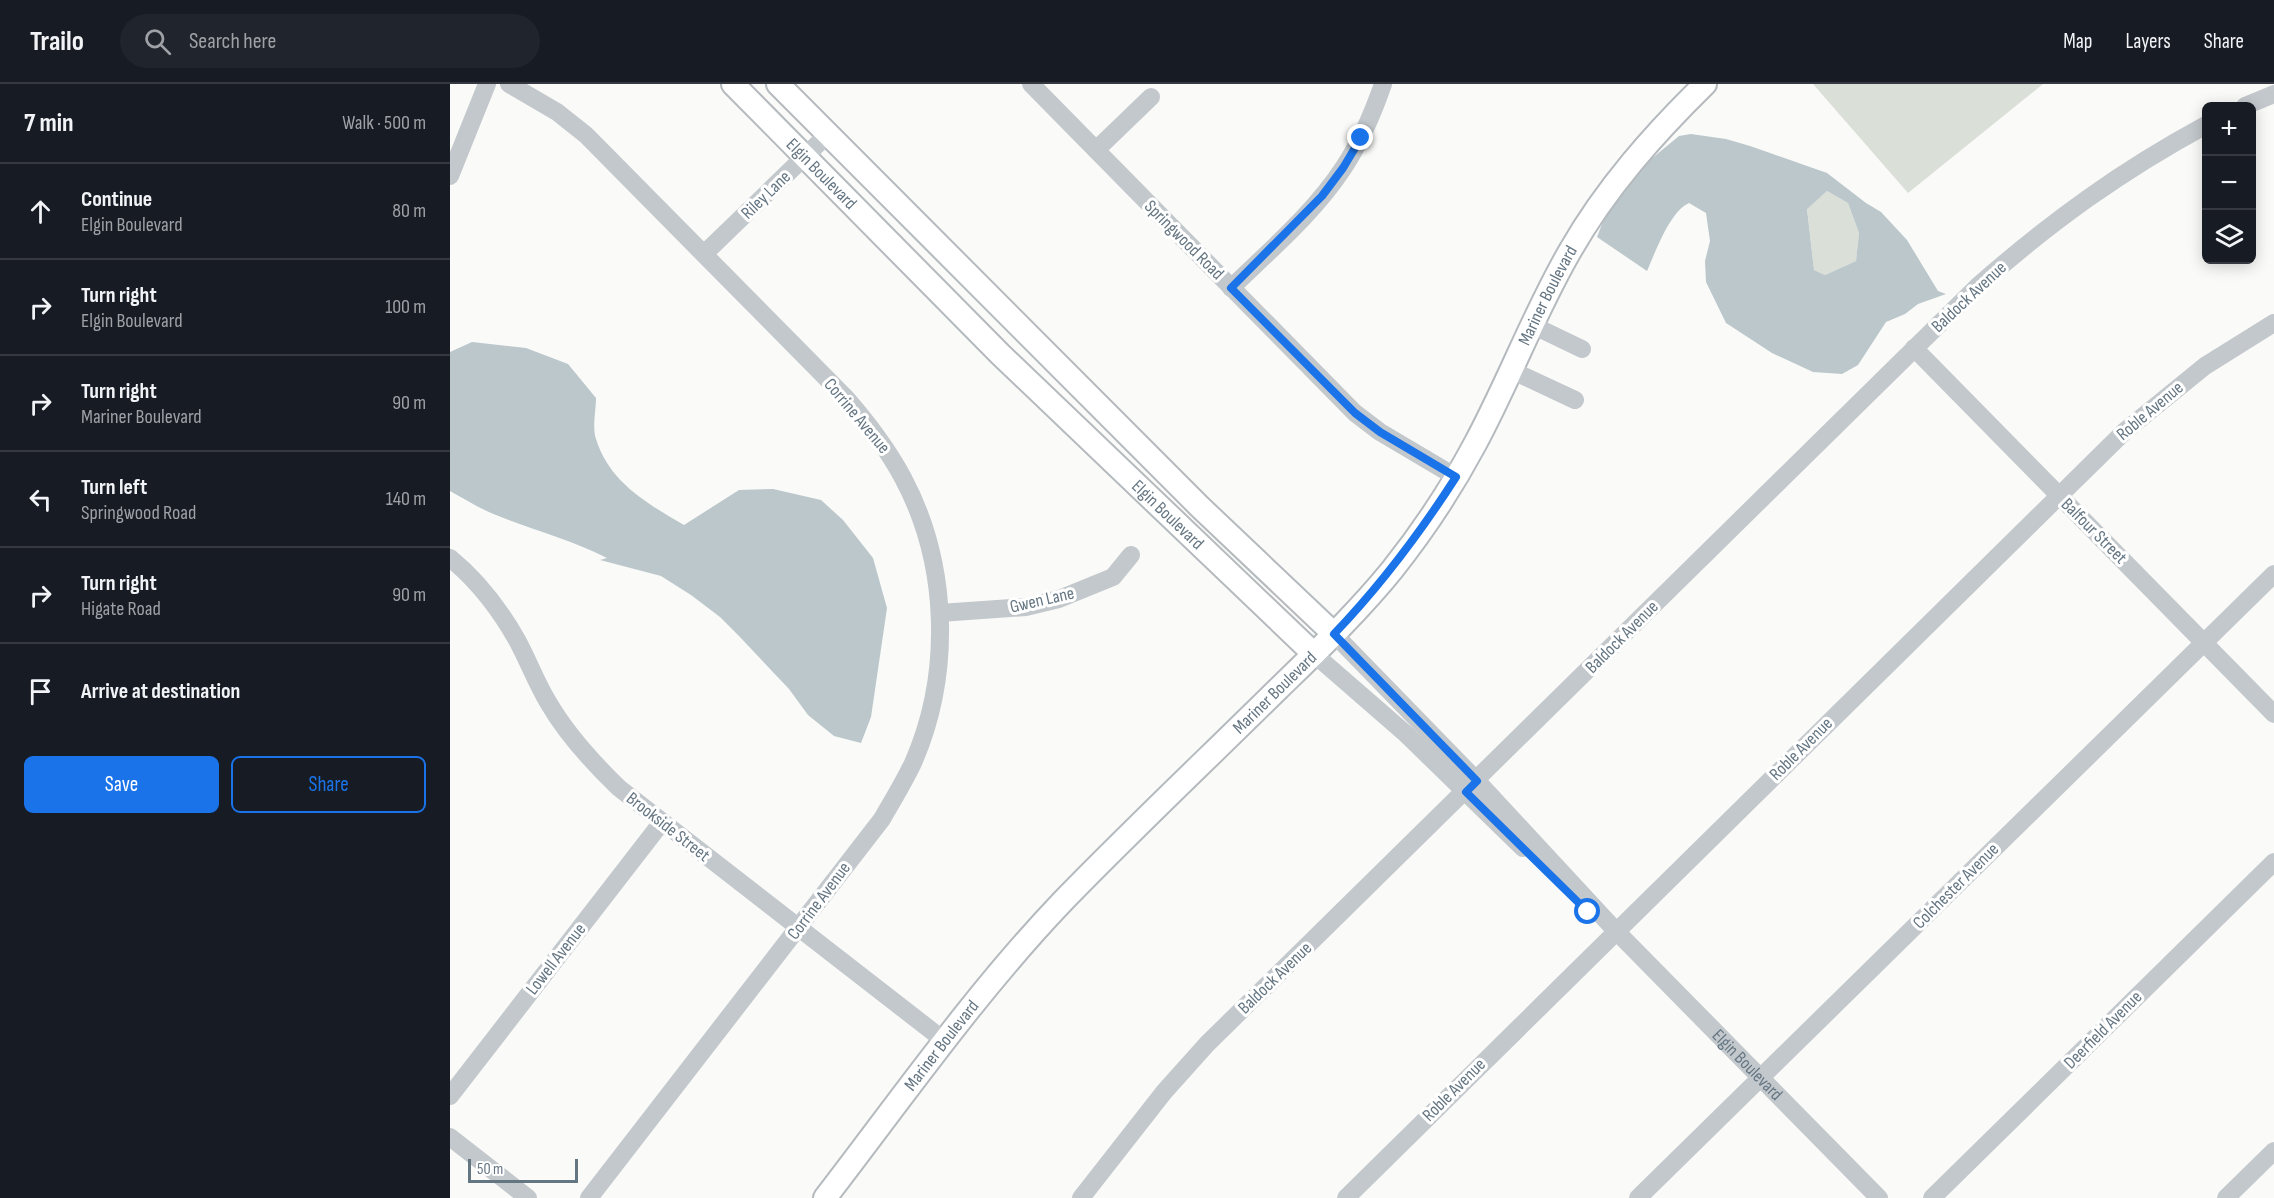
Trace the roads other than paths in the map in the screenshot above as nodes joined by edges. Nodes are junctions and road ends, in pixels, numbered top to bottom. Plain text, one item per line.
1 (487, 84) edge
2 (509, 84) edge
3 (733, 84) edge
4 (778, 84) edge
5 (1031, 84) edge
6 (1383, 84) edge
7 (1705, 84) edge
8 (2269, 91) edge
9 (1151, 97) dead end
10 (2251, 102) edge
11 (2202, 127) edge
12 (827, 135) junction
13 (1096, 150) junction
14 (805, 157) junction
15 (450, 176) edge
16 (704, 254) junction
17 (1231, 288) junction
18 (2274, 323) edge
19 (1532, 325) junction
20 (1914, 348) junction
21 (1582, 349) dead end
22 (1510, 370) junction
23 (1575, 400) dead end
24 (1456, 477) junction
25 (2059, 495) junction
26 (1131, 555) dead end
27 (450, 558) edge
28 (2274, 574) edge
29 (940, 613) junction
30 (1334, 634) junction
31 (2203, 642) junction
32 (1314, 654) junction
33 (2274, 714) edge
34 (1471, 786) junction
35 (662, 822) junction
36 (2274, 862) edge
37 (798, 928) junction
38 (1616, 931) junction
39 (946, 1042) junction
40 (1760, 1078) junction
41 (450, 1096) edge
42 (450, 1137) edge
43 (2274, 1151) edge
44 (528, 1198) edge
45 (589, 1198) edge
46 (825, 1198) edge
47 (1081, 1198) edge
48 (1346, 1198) edge
49 (1638, 1198) edge
50 (1879, 1198) edge
51 (1932, 1198) edge
52 (2226, 1198) edge

1 - 15 street
2 - 16 street, Corrine Avenue
3 - 14 main road, Elgin Boulevard
4 - 12 main road, Elgin Boulevard
5 - 13 street, Springwood Road
6 - 17 street
7 - 19 main road, Mariner Boulevard
8 - 10 street
9 - 13 street
11 - 20 street, Baldock Avenue
12 - 14 street, Riley Lane
12 - 30 main road, Elgin Boulevard
13 - 17 street, Springwood Road
14 - 16 street, Riley Lane
14 - 32 main road, Elgin Boulevard
16 - 29 street, Corrine Avenue
17 - 24 street, Springwood Road
18 - 25 street, Roble Avenue
19 - 21 street
19 - 22 main road, Mariner Boulevard
20 - 25 street, Balfour Street
20 - 34 street, Baldock Avenue
22 - 23 street
22 - 24 main road, Mariner Boulevard
24 - 30 main road, Mariner Boulevard
25 - 31 street, Balfour Street
25 - 38 street, Roble Avenue
26 - 29 street, Gwen Lane
27 - 35 street, Brookside Street
28 - 31 street, Colchester Avenue
29 - 37 street, Corrine Avenue
30 - 32 main road, Mariner Boulevard
30 - 34 street, Elgin Boulevard
31 - 33 street, Balfour Street
31 - 40 street, Colchester Avenue
32 - 34 street, Elgin Boulevard
32 - 39 main road, Mariner Boulevard
34 - 38 street, Elgin Boulevard
34 - 47 street, Baldock Avenue
35 - 37 street, Brookside Street
35 - 41 street, Lowell Avenue
36 - 51 street, Deerfield Avenue
37 - 39 street, Brookside Street
37 - 45 street, Corrine Avenue
38 - 40 street, Elgin Boulevard
38 - 48 street, Roble Avenue
39 - 46 main road, Mariner Boulevard
40 - 49 street, Colchester Avenue
40 - 50 street, Elgin Boulevard
42 - 44 street
43 - 52 street

